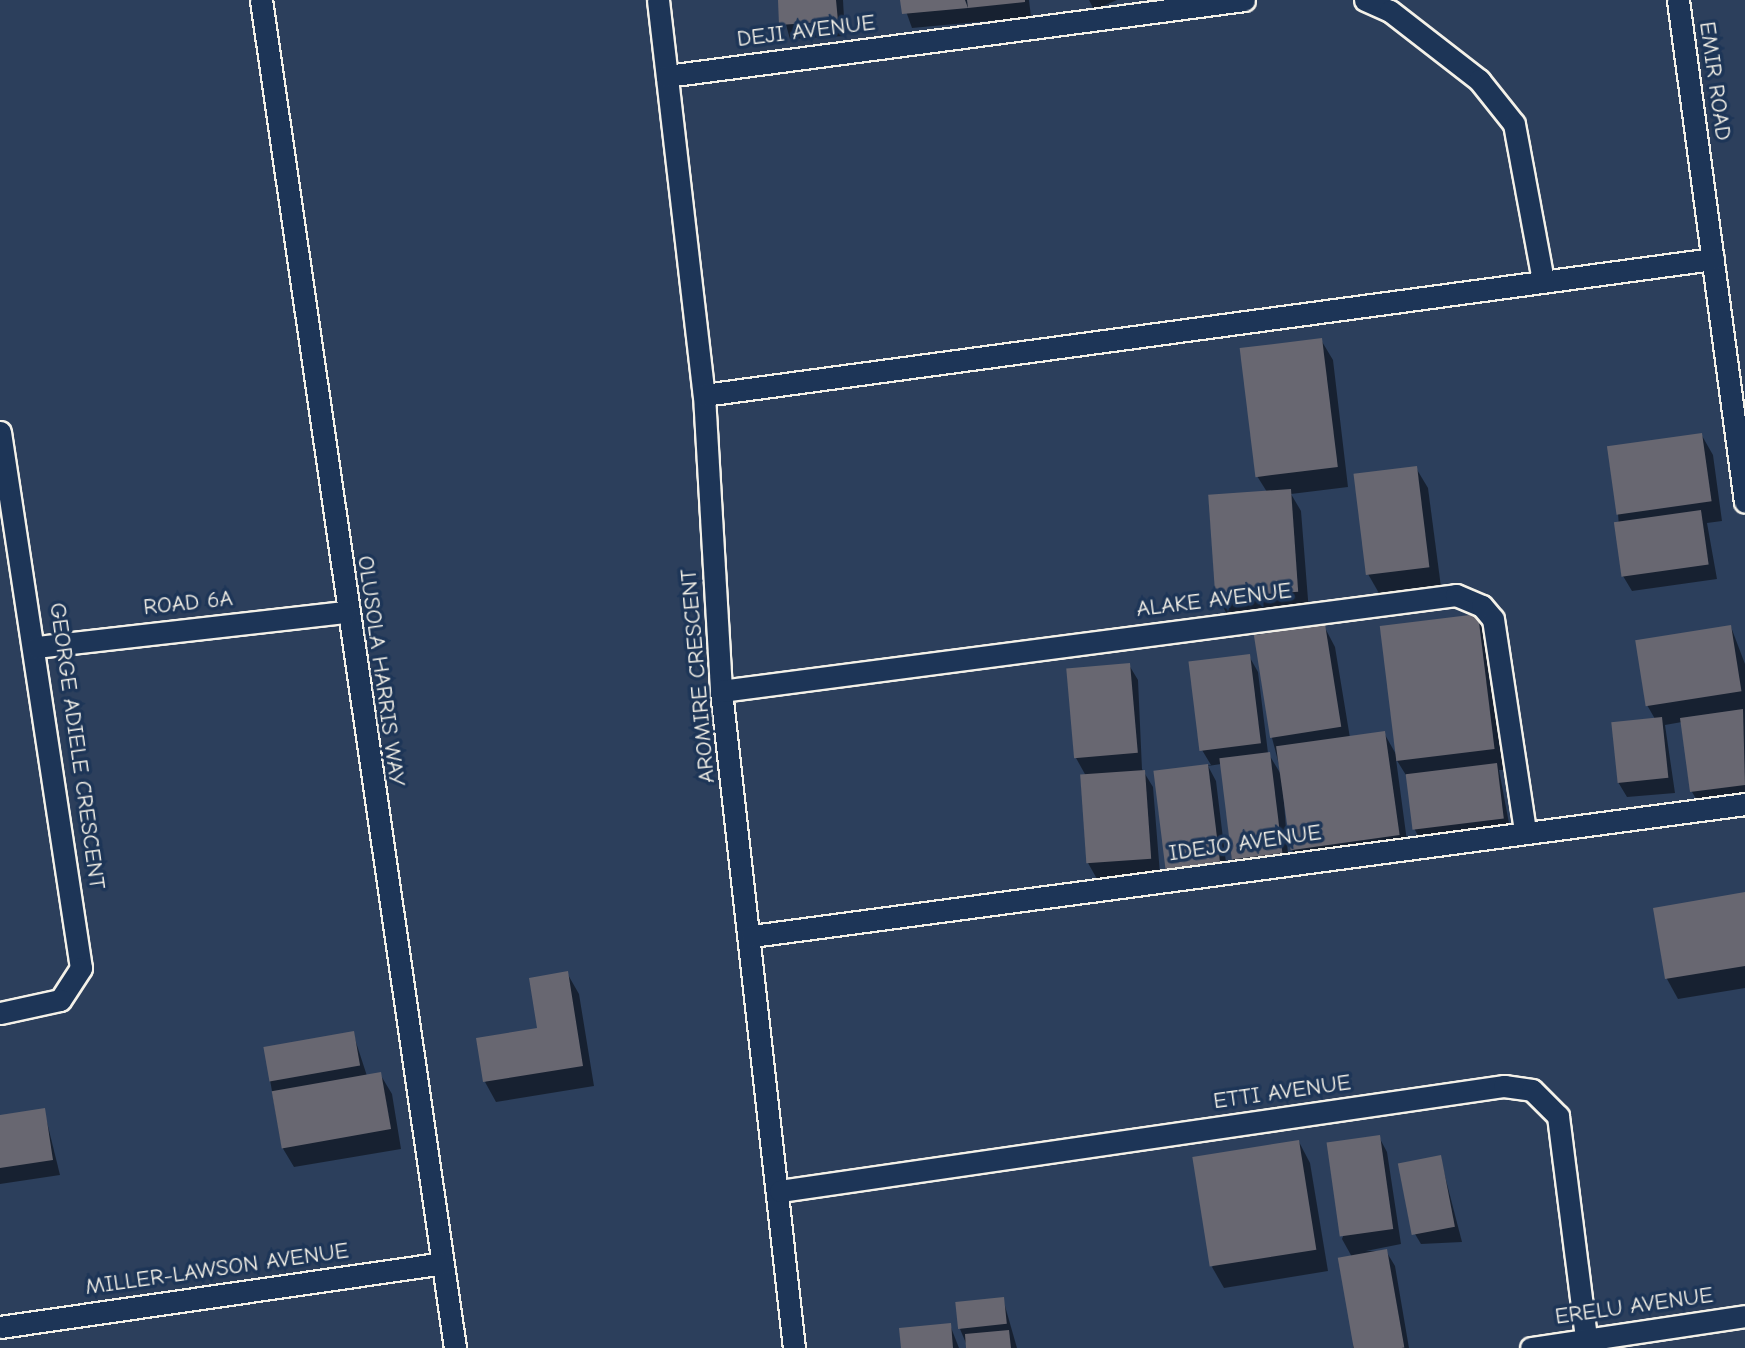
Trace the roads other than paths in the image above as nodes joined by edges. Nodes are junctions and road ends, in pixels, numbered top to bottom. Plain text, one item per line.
1 (261, 0) edge
2 (658, 0) edge
3 (1244, 0) edge
4 (1365, 0) edge
5 (1678, 0) edge
6 (667, 76) junction
7 (1713, 258) junction
8 (1543, 280) junction
9 (704, 395) junction
10 (0, 432) edge
11 (1745, 502) edge
12 (345, 612) junction
13 (37, 647) junction
14 (721, 691) junction
15 (1745, 804) edge
16 (1525, 831) junction
17 (752, 936) junction
18 (0, 1013) edge
19 (780, 1191) junction
20 (442, 1263) junction
21 (1745, 1317) edge
22 (0, 1327) edge
23 (1586, 1339) junction
24 (455, 1348) edge
25 (794, 1348) edge
26 (1531, 1348) edge

1 - 12 street, OLUSOLA HARRIS WAY
2 - 6 street, AROMIRE CRESCENT
3 - 6 street, DEJI AVENUE
4 - 8 street
5 - 7 street, EMIR ROAD
6 - 9 street, AROMIRE CRESCENT
7 - 8 street
7 - 11 street, EMIR ROAD
8 - 9 street
9 - 14 street, AROMIRE CRESCENT
10 - 13 street, GEORGE ADIELE CRESCENT
12 - 13 street, ROAD 6A
12 - 20 street, OLUSOLA HARRIS WAY
13 - 18 street, GEORGE ADIELE CRESCENT
14 - 16 street, ALAKE AVENUE
14 - 17 street, AROMIRE CRESCENT
15 - 16 street, IDEJO AVENUE
16 - 17 street, IDEJO AVENUE
17 - 19 street, AROMIRE CRESCENT
19 - 23 street, ETTI AVENUE
19 - 25 street, AROMIRE CRESCENT
20 - 22 street, MILLER-LAWSON AVENUE
20 - 24 street, OLUSOLA HARRIS WAY
21 - 23 street, ERELU AVENUE
23 - 26 street, ERELU AVENUE

